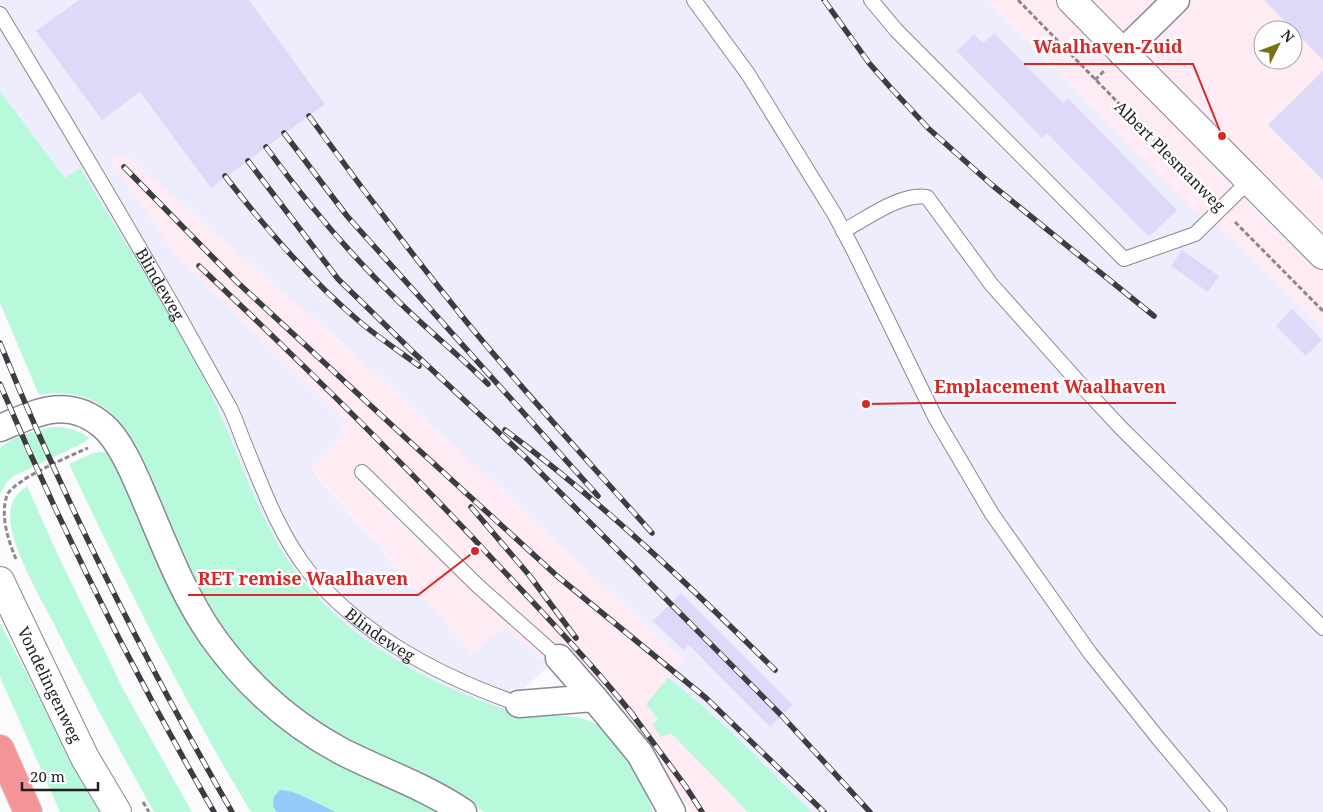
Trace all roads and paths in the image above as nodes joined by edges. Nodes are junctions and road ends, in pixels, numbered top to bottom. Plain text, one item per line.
1 (694, 0) edge
2 (871, 0) edge
3 (1018, 0) edge
4 (1071, 0) edge
5 (1176, 0) edge
6 (0, 14) edge
7 (1122, 53) junction
8 (1250, 180) junction
9 (1221, 208) junction
10 (843, 231) junction
11 (1323, 255) edge
12 (1323, 311) edge
13 (0, 428) edge
14 (113, 435) junction
15 (362, 472) dead end
16 (9, 572) edge
17 (1323, 628) edge
18 (559, 658) joint
19 (594, 698) junction
20 (519, 704) joint
21 (0, 749) edge
22 (139, 796) dead end
23 (28, 812) edge
24 (117, 812) edge
25 (149, 812) edge
26 (463, 812) edge
27 (672, 812) edge
28 (1220, 812) edge

1 - 10 lane
2 - 9 lane
3 - 9 path, Albert Plesmanweg
4 - 7 street
5 - 7 street
6 - 20 lane, Blindeweg
7 - 8 street
8 - 9 lane
8 - 11 street
9 - 12 path, Albert Plesmanweg
10 - 17 lane
10 - 28 lane
13 - 14 street
14 - 16 path
14 - 26 street
15 - 18 lane
16 - 24 street, Vondelingenweg
18 - 19 street
19 - 20 street, Blindeweg
19 - 27 street
21 - 23 highway
22 - 25 path

